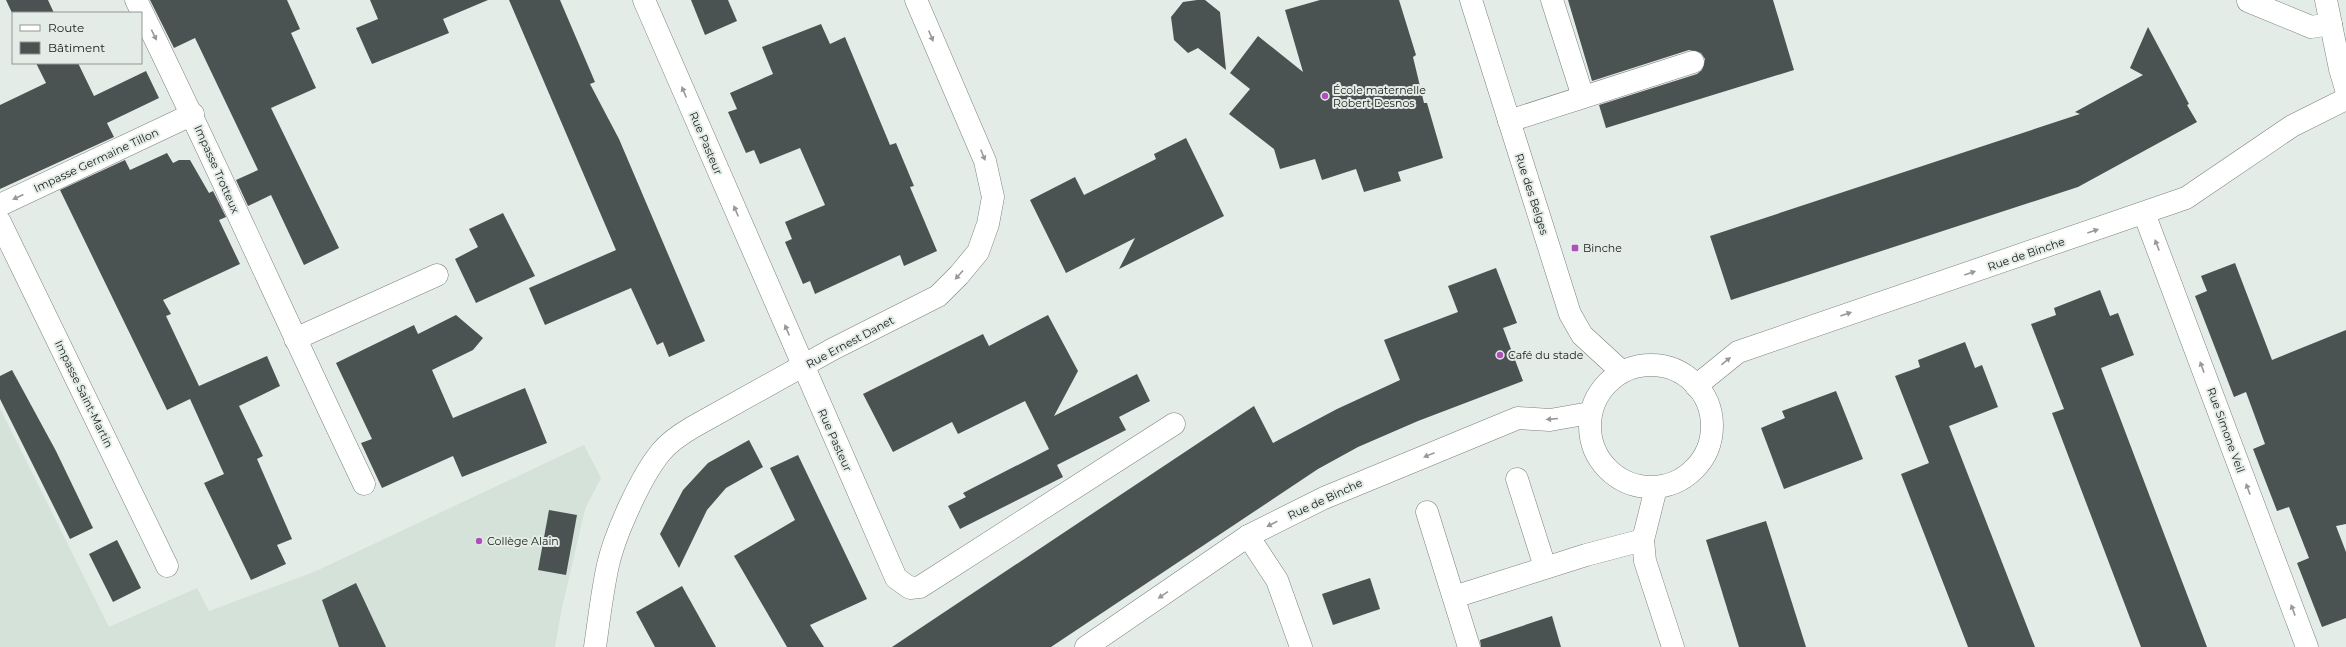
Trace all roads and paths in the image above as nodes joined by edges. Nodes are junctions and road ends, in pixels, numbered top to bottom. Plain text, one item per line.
1 (136, 0) edge
2 (644, 0) edge
3 (916, 0) edge
4 (1471, 0) edge
5 (1552, 0) edge
6 (2326, 0) edge
7 (2248, 1) edge
8 (2331, 24) junction
9 (1693, 62) dead end
10 (2346, 89) edge
11 (1583, 97) junction
12 (2346, 99) edge
13 (193, 114) junction
14 (1509, 121) junction
15 (0, 205) edge
16 (2144, 213) junction
17 (0, 222) edge
18 (437, 275) dead end
19 (294, 339) junction
20 (803, 366) junction
21 (1621, 371) junction
22 (1696, 386) junction
23 (1590, 413) junction
24 (1174, 424) dead end
25 (1517, 479) dead end
26 (364, 484) dead end
27 (1656, 488) junction
28 (1427, 512) dead end
29 (1248, 536) junction
30 (1643, 540) junction
31 (167, 566) dead end
32 (1544, 568) junction
33 (1454, 597) junction
34 (595, 647) edge
35 (1086, 647) edge
36 (1301, 647) edge
37 (1469, 647) edge
38 (1673, 647) edge
39 (2307, 647) edge

1 -> 13 street, Impasse Trotteux
20 -> 2 street, Rue Pasteur
3 -> 20 street, Rue Ernest Danet
4 - 14 street, Rue des Belges
5 - 11 street
6 - 8 street
7 - 8 street
8 - 10 street
9 - 11 street
11 - 14 street
12 - 16 street, Rue de Binche
13 -> 15 street, Impasse Germaine Tillon
13 - 19 street, Impasse Trotteux
14 - 21 street, Rue des Belges
22 -> 16 street, Rue de Binche
39 -> 16 street, Rue Simone Veil
17 - 31 street, Impasse Saint-Martin
18 - 19 street
19 - 26 street, Impasse Trotteux
20 - 24 street, Rue Pasteur
20 - 34 street, Rue Ernest Danet
21 - 22 street
21 - 23 street
22 - 27 street
23 - 27 street
23 -> 29 street, Rue de Binche
25 - 32 street
27 - 30 street
28 - 33 street
29 -> 35 street, Rue de Binche
29 - 36 street
30 - 32 street
30 - 38 street
32 - 33 street
33 - 37 street

